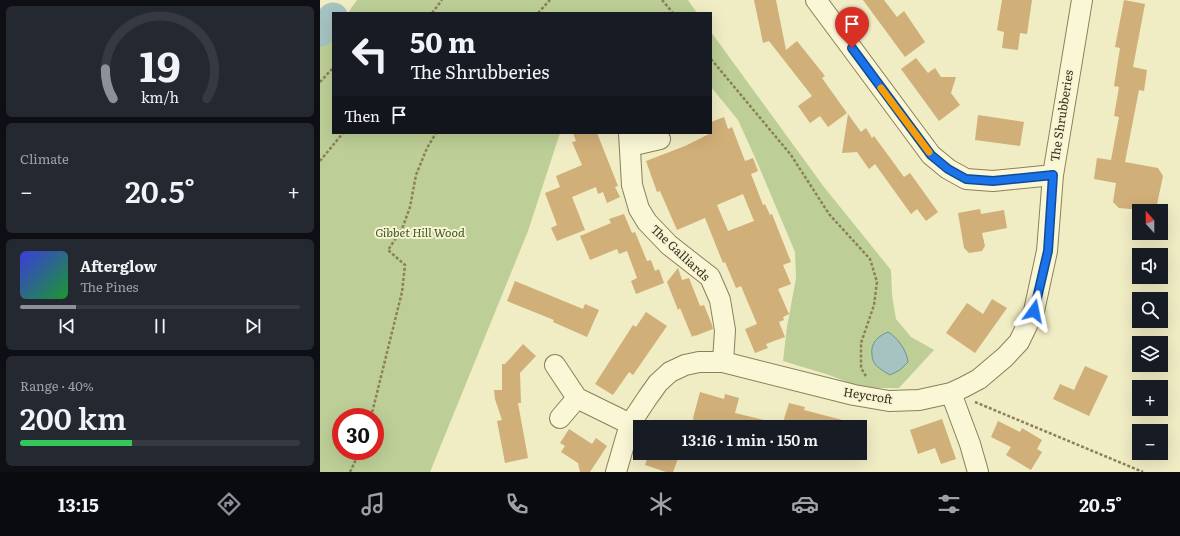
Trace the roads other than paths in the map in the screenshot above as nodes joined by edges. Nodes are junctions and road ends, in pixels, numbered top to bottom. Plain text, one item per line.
1 (816, 0) edge
2 (1082, 0) edge
3 (660, 138) dead end
4 (630, 140) edge
5 (1053, 175) junction
6 (723, 362) junction
7 (556, 366) dead end
8 (951, 393) junction
9 (577, 398) junction
10 (560, 418) dead end
11 (630, 424) junction
12 (616, 472) edge
13 (978, 472) edge

1 - 5 street, The Shrubberies
2 - 5 street, The Shrubberies
3 - 4 street, The Galliards
4 - 6 street, The Galliards
5 - 8 street, Heycroft
6 - 8 street, Heycroft
6 - 11 street, Heycroft
7 - 9 street
8 - 13 street
9 - 10 street
9 - 11 street
11 - 12 street, Heycroft

